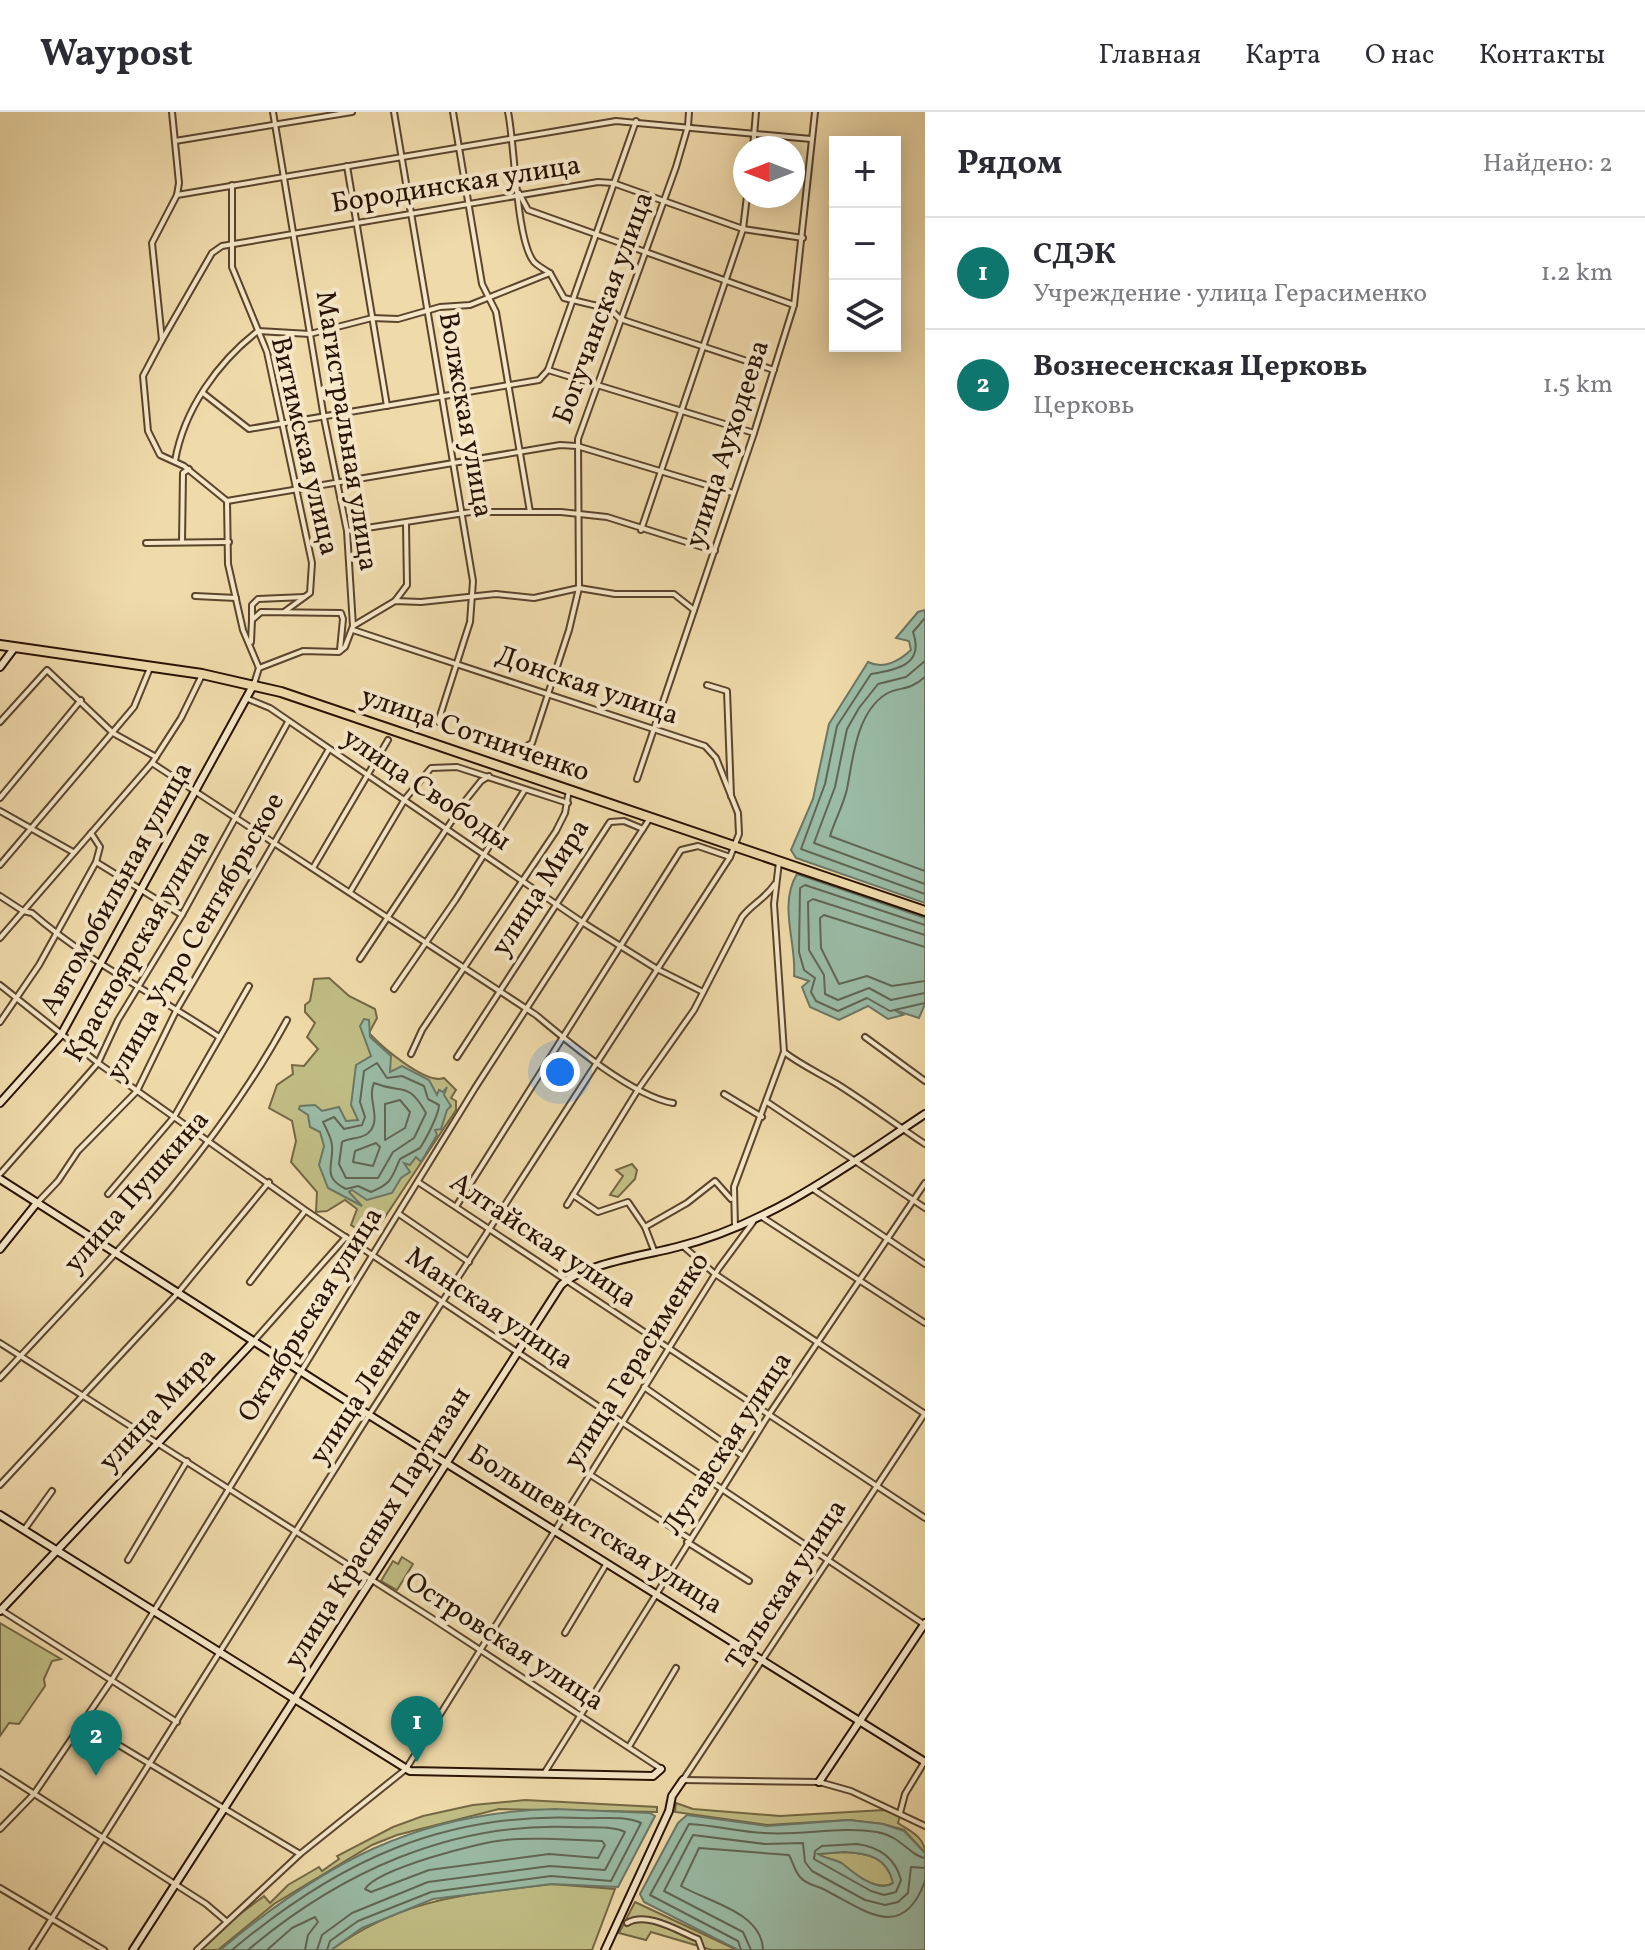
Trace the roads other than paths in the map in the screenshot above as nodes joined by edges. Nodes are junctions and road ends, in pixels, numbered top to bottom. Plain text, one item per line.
1 (172, 112) edge
2 (273, 112) edge
3 (352, 112) edge
4 (394, 112) edge
5 (453, 112) edge
6 (508, 112) edge
7 (689, 112) edge
8 (756, 112) edge
9 (815, 112) edge
10 (636, 121) junction
11 (276, 125) junction
12 (688, 126) junction
13 (755, 133) junction
14 (755, 136) edge
15 (514, 139) junction
16 (812, 139) junction
17 (175, 141) junction
18 (460, 148) junction
19 (402, 157) junction
20 (347, 166) junction
21 (286, 179) junction
22 (613, 183) junction
23 (232, 185) junction
24 (518, 193) junction
25 (177, 195) junction
26 (664, 200) junction
27 (469, 203) junction
28 (746, 208) edge
29 (409, 213) junction
30 (357, 221) junction
31 (743, 229) junction
32 (294, 233) junction
33 (594, 234) junction
34 (803, 238) junction
35 (233, 242) junction
36 (645, 253) junction
37 (550, 273) junction
38 (725, 281) junction
39 (488, 297) junction
40 (572, 301) junction
41 (794, 305) junction
42 (426, 312) junction
43 (372, 318) junction
44 (620, 319) junction
45 (258, 331) junction
46 (310, 334) junction
47 (162, 340) junction
48 (703, 343) junction
49 (548, 370) junction
50 (774, 370) junction
51 (509, 385) junction
52 (598, 386) junction
53 (203, 393) junction
54 (440, 396) junction
55 (387, 406) junction
56 (681, 413) junction
57 (324, 418) junction
58 (281, 425) junction
59 (754, 433) junction
60 (577, 446) junction
61 (519, 452) junction
62 (175, 461) junction
63 (451, 465) junction
64 (189, 469) junction
65 (660, 470) junction
66 (335, 483) junction
67 (299, 489) junction
68 (733, 493) junction
69 (227, 501) junction
70 (530, 512) junction
71 (463, 513) junction
72 (577, 513) junction
73 (406, 524) junction
74 (641, 530) junction
75 (347, 531) junction
76 (182, 542) junction
77 (229, 542) junction
78 (146, 543) dead end
79 (715, 551) junction
80 (579, 588) junction
81 (195, 596) dead end
82 (306, 597) junction
83 (473, 597) junction
84 (236, 598) junction
85 (395, 601) junction
86 (694, 610) junction
87 (284, 612) junction
88 (252, 620) junction
89 (353, 628) junction
90 (251, 644) junction
91 (0, 645) edge
92 (15, 647) junction
93 (339, 652) junction
94 (457, 663) junction
95 (150, 666) junction
96 (0, 667) edge
97 (259, 668) junction
98 (202, 674) junction
99 (254, 684) junction
100 (707, 685) dead end
101 (548, 694) junction
102 (248, 699) junction
103 (81, 700) junction
104 (0, 722) edge
105 (288, 722) junction
106 (438, 722) dead end
107 (656, 730) junction
108 (113, 733) junction
109 (388, 740) dead end
110 (523, 748) dead end
111 (329, 749) junction
112 (154, 760) junction
113 (365, 775) junction
114 (489, 776) junction
115 (637, 779) dead end
116 (524, 790) junction
117 (569, 790) junction
118 (196, 792) junction
119 (0, 798) edge
120 (731, 798) junction
121 (405, 799) junction
122 (568, 803) junction
123 (0, 811) edge
124 (236, 817) junction
125 (650, 818) junction
126 (32, 828) junction
127 (447, 828) junction
128 (643, 829) junction
129 (91, 833) junction
130 (275, 841) junction
131 (736, 846) junction
132 (73, 852) junction
133 (484, 853) junction
134 (730, 857) junction
135 (779, 861) junction
136 (96, 862) junction
137 (0, 865) edge
138 (313, 868) junction
139 (523, 879) junction
140 (775, 884) junction
141 (143, 889) junction
142 (350, 892) junction
143 (0, 896) edge
144 (558, 904) junction
145 (23, 911) junction
146 (925, 911) edge
147 (182, 915) junction
148 (388, 918) junction
149 (582, 922) junction
150 (57, 935) junction
151 (0, 938) edge
152 (425, 944) junction
153 (620, 946) junction
154 (360, 959) dead end
155 (102, 963) junction
156 (464, 969) junction
157 (657, 969) junction
158 (0, 985) edge
159 (249, 986) dead end
160 (139, 988) junction
161 (394, 989) dead end
162 (500, 992) junction
163 (703, 992) junction
164 (16, 1000) junction
165 (526, 1010) junction
166 (176, 1011) junction
167 (287, 1020) dead end
168 (0, 1022) edge
169 (61, 1035) junction
170 (219, 1037) junction
171 (865, 1037) dead end
172 (561, 1039) junction
173 (784, 1052) junction
174 (411, 1054) dead end
175 (457, 1057) dead end
176 (598, 1062) junction
177 (98, 1063) junction
178 (925, 1081) edge
179 (639, 1088) junction
180 (137, 1091) junction
181 (724, 1094) dead end
182 (767, 1102) junction
183 (0, 1103) edge
184 (673, 1103) dead end
185 (925, 1114) edge
186 (174, 1117) junction
187 (762, 1117) junction
188 (901, 1130) junction
189 (210, 1142) junction
190 (925, 1144) edge
191 (853, 1161) junction
192 (0, 1177) edge
193 (269, 1182) junction
194 (418, 1182) junction
195 (925, 1183) edge
196 (811, 1188) junction
197 (108, 1194) dead end
198 (573, 1195) junction
199 (731, 1199) junction
200 (913, 1201) junction
201 (36, 1204) junction
202 (457, 1205) junction
203 (567, 1205) dead end
204 (925, 1208) edge
205 (305, 1210) junction
206 (399, 1214) junction
207 (762, 1217) junction
208 (753, 1222) junction
209 (645, 1227) junction
210 (735, 1229) junction
211 (490, 1230) junction
212 (346, 1237) junction
213 (887, 1239) junction
214 (683, 1246) junction
215 (0, 1249) edge
216 (112, 1253) junction
217 (655, 1253) junction
218 (373, 1254) junction
219 (469, 1262) junction
220 (925, 1264) edge
221 (715, 1274) junction
222 (566, 1281) junction
223 (859, 1281) junction
224 (250, 1282) dead end
225 (177, 1294) junction
226 (444, 1302) junction
227 (925, 1323) edge
228 (253, 1342) junction
229 (818, 1342) junction
230 (0, 1343) edge
231 (669, 1349) junction
232 (517, 1351) junction
233 (20, 1357) junction
234 (299, 1370) junction
235 (0, 1378) edge
236 (644, 1387) junction
237 (83, 1395) junction
238 (925, 1413) edge
239 (369, 1415) junction
240 (768, 1416) junction
241 (621, 1423) junction
242 (158, 1443) junction
243 (743, 1456) junction
244 (187, 1461) junction
245 (447, 1462) junction
246 (589, 1474) junction
247 (0, 1485) edge
248 (875, 1486) junction
249 (227, 1488) junction
250 (722, 1489) junction
251 (52, 1491) dead end
252 (0, 1515) edge
253 (925, 1518) edge
254 (554, 1529) junction
255 (24, 1530) junction
256 (298, 1533) junction
257 (689, 1540) junction
258 (58, 1549) junction
259 (128, 1560) dead end
260 (827, 1560) junction
261 (607, 1563) junction
262 (749, 1581) dead end
263 (373, 1582) junction
264 (656, 1593) junction
265 (153, 1609) junction
266 (0, 1611) edge
267 (925, 1625) edge
268 (565, 1633) dead end
269 (221, 1650) junction
270 (476, 1651) junction
271 (763, 1660) junction
272 (676, 1668) dead end
273 (111, 1681) junction
274 (296, 1698) junction
275 (582, 1715) junction
276 (861, 1721) junction
277 (177, 1722) junction
278 (82, 1723) junction
279 (630, 1745) junction
280 (925, 1762) edge
281 (150, 1766) junction
282 (406, 1769) junction
283 (661, 1769) joint
284 (690, 1770) junction
285 (0, 1772) edge
286 (545, 1772) junction
287 (694, 1777) junction
288 (683, 1780) junction
289 (819, 1782) junction
290 (34, 1794) junction
291 (225, 1809) junction
292 (900, 1813) junction
293 (925, 1826) edge
294 (0, 1829) edge
295 (103, 1837) junction
296 (300, 1854) junction
297 (176, 1884) junction
298 (0, 1888) edge
299 (51, 1920) junction
300 (226, 1921) junction
301 (627, 1923) dead end
302 (32, 1950) edge
303 (104, 1950) edge
304 (133, 1950) edge
305 (197, 1950) edge
306 (605, 1950) edge
307 (702, 1950) edge

1 - 17 street
2 - 11 street, Магистральная улица
3 - 11 street
4 - 19 street, Волжская улица
5 - 18 street
6 - 15 street
7 - 12 street, Богучанская улица
8 - 13 street
9 - 16 street, улица Ауходеева
10 - 12 street
10 - 15 street
10 - 22 street
11 - 17 street
11 - 21 street, Магистральная улица
12 - 13 street
12 - 26 street, Богучанская улица
13 - 14 street
13 - 16 street
15 - 18 street
15 - 24 street
16 - 34 street, улица Ауходеева
17 - 25 street
18 - 19 street
18 - 27 street
19 - 20 street
19 - 29 street, Волжская улица
20 - 21 street
20 - 30 street
21 - 23 street
21 - 32 street, Магистральная улица
22 - 24 street, Бородинская улица
22 - 26 street, Бородинская улица
22 - 33 street
23 - 25 street
23 - 35 street, Витимская улица
24 - 27 street, Бородинская улица
24 - 33 street
24 - 37 street
25 - 47 street
26 - 31 street, Бородинская улица
26 - 36 street, Богучанская улица
27 - 29 street, Бородинская улица
27 - 39 street
28 - 31 street
29 - 30 street, Бородинская улица
29 - 42 street, Волжская улица
30 - 32 street, Бородинская улица
30 - 43 street
31 - 34 street, Бородинская улица
31 - 38 street
32 - 35 street, Бородинская улица
32 - 46 street, Магистральная улица
33 - 36 street
33 - 40 street
34 - 41 street, улица Ауходеева
35 - 45 street, Витимская улица
35 - 47 street
36 - 38 street
36 - 44 street, Богучанская улица
37 - 39 street
37 - 40 street
38 - 41 street
38 - 48 street
39 - 42 street
39 - 51 street
40 - 44 street
40 - 49 street
41 - 50 street, улица Ауходеева
42 - 43 street
42 - 54 street, Волжская улица
43 - 46 street
43 - 55 street
44 - 48 street
44 - 52 street, Богучанская улица
45 - 46 street
45 - 53 street
45 - 58 street, Витимская улица
46 - 57 street, Магистральная улица
47 - 62 street
48 - 50 street
48 - 56 street
49 - 51 street
49 - 52 street
50 - 59 street, улица Ауходеева
51 - 54 street
51 - 61 street
52 - 56 street
52 - 60 street, Богучанская улица
53 - 58 street
53 - 62 street
54 - 55 street
54 - 63 street, Волжская улица
55 - 57 street
56 - 59 street
56 - 65 street
57 - 58 street
57 - 66 street, Магистральная улица
58 - 67 street, Витимская улица
59 - 68 street, улица Ауходеева
60 - 61 street
60 - 65 street
60 - 72 street, Богучанская улица
61 - 63 street
61 - 70 street
62 - 64 street
63 - 66 street
63 - 71 street, Волжская улица
64 - 69 street
64 - 76 street
65 - 68 street
65 - 74 street
66 - 67 street
66 - 75 street, Магистральная улица
67 - 69 street
67 - 82 street, Витимская улица
68 - 79 street, улица Ауходеева
69 - 77 street
70 - 71 street
70 - 72 street
71 - 73 street
71 - 83 street, Волжская улица
72 - 74 street
72 - 80 street, Богучанская улица
73 - 75 street
73 - 85 street
74 - 79 street
75 - 89 street, Магистральная улица
76 - 77 street
76 - 78 street
77 - 84 street
79 - 86 street, улица Ауходеева
80 - 83 street
80 - 86 street
80 - 101 street, Богучанская улица
81 - 84 street
82 - 87 street, Витимская улица
82 - 88 street
83 - 85 street
83 - 94 street, Волжская улица
84 - 90 street
85 - 89 street
86 - 107 street, улица Ауходеева
87 - 88 street
87 - 93 street
88 - 90 street
89 - 93 street
89 - 94 street, Донская улица
90 - 97 street
91 - 92 main road, улица Сотниченко
92 - 95 main road, улица Сотниченко
92 - 96 main road
93 - 97 street
94 - 101 street, Донская улица
94 - 106 street, Волжская улица
95 - 98 main road, улица Сотниченко
95 - 108 street
97 - 99 street
98 - 99 main road, улица Сотниченко
98 - 112 street
99 - 102 main road, Автомобильная улица
99 - 117 main road, улица Сотниченко
100 - 120 street
101 - 107 street, Донская улица
101 - 110 street, Богучанская улица
102 - 105 street, улица Свободы
102 - 118 main road, Автомобильная улица
103 - 104 street
103 - 108 street
103 - 119 street
105 - 111 street, улица Свободы
105 - 124 street, Красноярская улица
107 - 115 street, улица Ауходеева
107 - 120 street, Донская улица
108 - 112 street
108 - 126 street
109 - 113 street
111 - 113 street, улица Свободы
111 - 130 street, улица Утро Сентябрьское
112 - 118 street
112 - 129 street
113 - 121 street, улица Свободы
113 - 138 street
114 - 116 street
114 - 121 street
114 - 127 street
116 - 122 street
116 - 133 street
117 - 122 street
117 - 125 main road, улица Сотниченко
118 - 124 street
118 - 141 main road, Автомобильная улица
120 - 131 street, Донская улица
121 - 127 street, улица Свободы
121 - 142 street
122 - 139 street
123 - 126 street
124 - 130 street
124 - 147 street, Красноярская улица
125 - 128 street, Октябрьская улица
125 - 131 main road, улица Сотниченко
126 - 132 street
126 - 137 street
127 - 133 street, улица Свободы
127 - 148 street
128 - 144 street, улица Мира
128 - 149 street, Октябрьская улица
129 - 132 street
129 - 136 street
130 - 138 street
130 - 166 street, улица Утро Сентябрьское
131 - 134 street, улица Ленина
131 - 135 main road, улица Сотниченко
132 - 145 street
133 - 139 street, улица Свободы
133 - 152 street
134 - 153 street
134 - 157 street, улица Ленина
135 - 140 street
135 - 146 main road, улица Сотниченко
136 - 141 street
136 - 150 street
138 - 142 street
139 - 144 street, улица Свободы
139 - 156 street
140 - 163 street
140 - 173 street
141 - 147 street
141 - 155 main road, Автомобильная улица
142 - 148 street
143 - 145 street
144 - 149 street, улица Свободы
144 - 162 street, улица Мира
145 - 150 street
145 - 151 street
147 - 160 street, Красноярская улица
148 - 152 street
148 - 154 street
149 - 153 street, улица Свободы
149 - 165 street, Октябрьская улица
150 - 155 street
150 - 164 street
152 - 156 street
152 - 161 street
153 - 157 street, улица Свободы
153 - 172 street
155 - 160 street
155 - 169 main road, Автомобильная улица
156 - 162 street
156 - 174 street
157 - 163 street, улица Свободы
157 - 176 street, улица Ленина
158 - 164 street, Манская улица
159 - 170 street
160 - 166 street
160 - 177 street, Красноярская улица
162 - 165 street
162 - 175 street, улица Мира
163 - 179 street
164 - 168 street
164 - 169 street, Манская улица
165 - 172 street
165 - 194 street, Октябрьская улица
166 - 170 street
166 - 180 street, улица Утро Сентябрьское
167 - 189 street, улица Пушкина
169 - 177 street, Манская улица
169 - 183 main road, Автомобильная улица
170 - 186 street
171 - 178 street
172 - 176 street
172 - 202 street
173 - 182 street
173 - 188 street
176 - 179 street
176 - 211 street, улица Ленина
177 - 180 street, Манская улица
177 - 192 street, Красноярская улица
179 - 184 street
179 - 198 street
180 - 186 street, Манская улица
180 - 201 street, улица Утро Сентябрьское
181 - 187 street
182 - 187 street
182 - 191 street
185 - 188 main road
186 - 189 street, Манская улица
186 - 197 street
187 - 199 street
188 - 190 street
188 - 191 main road
189 - 193 street, Манская улица
189 - 216 street, улица Пушкина
191 - 196 main road
191 - 200 street
192 - 201 main road, Большевистская улица
193 - 205 street, Манская улица
193 - 225 street
194 - 202 street, Алтайская улица
194 - 206 street, Октябрьская улица
195 - 200 street, Лугавская улица
196 - 207 main road
196 - 213 street
198 - 203 street
198 - 209 street
199 - 209 street
199 - 210 street
200 - 204 street
200 - 213 street, Лугавская улица
201 - 215 main road, улица Утро Сентябрьское
201 - 216 main road, Большевистская улица
202 - 211 street, Алтайская улица
205 - 212 street, Манская улица
205 - 224 street
206 - 218 street, Октябрьская улица
206 - 219 street
207 - 208 main road
207 - 223 street
208 - 210 main road
208 - 221 street, улица Герасименко
209 - 217 street
210 - 214 main road
211 - 219 street, улица Ленина
211 - 222 street, Алтайская улица
212 - 218 street, Манская улица
212 - 228 street, улица Мира
213 - 220 street
213 - 223 street, Лугавская улица
214 - 217 main road
214 - 221 street
216 - 225 main road, Большевистская улица
216 - 233 street, улица Пушкина
217 - 222 main road
218 - 226 street, Манская улица
218 - 234 street, Октябрьская улица
219 - 226 street, улица Ленина
221 - 229 street
221 - 231 street, улица Герасименко
222 - 231 street, Алтайская улица
222 - 232 main road, улица Красных Партизан
223 - 227 street
223 - 229 street, Лугавская улица
225 - 228 main road, Большевистская улица
225 - 237 street
226 - 232 street, Манская улица
226 - 239 street, улица Ленина
228 - 234 main road, Большевистская улица
228 - 242 main road, улица Мира
229 - 238 street
229 - 240 street, Лугавская улица
230 - 233 street, Островская улица
231 - 236 street, улица Герасименко
231 - 240 street, Алтайская улица
232 - 241 street, Манская улица
232 - 245 main road, улица Красных Партизан
233 - 235 street, улица Пушкина
233 - 237 street, Островская улица
234 - 239 main road, Большевистская улица
234 - 249 street, Октябрьская улица
236 - 241 street, улица Герасименко
236 - 243 street
237 - 242 street, Островская улица
237 - 247 street
238 - 248 street, Тальская улица
239 - 245 main road, Большевистская улица
239 - 256 street, улица Ленина
240 - 243 street, Лугавская улица
240 - 248 street, Алтайская улица
241 - 246 street, улица Герасименко
241 - 250 street, Манская улица
242 - 244 street, Островская улица
242 - 258 main road, улица Мира
243 - 250 street, Лугавская улица
244 - 249 street, Островская улица
244 - 259 street
245 - 254 main road, Большевистская улица
245 - 263 main road, улица Красных Партизан
246 - 254 street, улица Герасименко
246 - 257 street
248 - 253 street, Алтайская улица
248 - 260 street, Тальская улица
249 - 256 street, Островская улица
249 - 265 street, Октябрьская улица
250 - 257 street, Лугавская улица
250 - 260 street, Манская улица
251 - 255 street
252 - 255 main road
254 - 261 main road, Большевистская улица
254 - 270 street, улица Герасименко
255 - 258 main road
256 - 263 street, Островская улица
256 - 269 street, улица Ленина
257 - 262 street
257 - 264 street, Лугавская улица
258 - 265 main road
258 - 266 main road, улица Мира
260 - 267 street, Манская улица
260 - 271 street, Тальская улица
261 - 264 main road, Большевистская улица
261 - 268 street
263 - 270 street, Островская улица
263 - 274 main road, улица Красных Партизан
264 - 271 main road, Большевистская улица
264 - 275 street, Лугавская улица
265 - 269 main road
265 - 273 street, Октябрьская улица
266 - 273 street
267 - 276 main road
269 - 274 main road
269 - 277 street, улица Ленина
270 - 275 street, Островская улица
270 - 282 street, улица Герасименко
271 - 276 main road, Большевистская улица
271 - 284 street, Тальская улица
272 - 279 street
273 - 277 street
273 - 278 street, Октябрьская улица
274 - 282 main road
274 - 291 main road, улица Красных Партизан
275 - 279 street, Островская улица
275 - 286 street, Лугавская улица
276 - 280 main road, Большевистская улица
276 - 289 main road
277 - 281 street, улица Ленина
278 - 281 street
278 - 290 street, Октябрьская улица
279 - 283 street, Островская улица
280 - 292 street
281 - 291 street
281 - 295 street, улица Ленина
282 - 286 main road
282 - 296 street
283 - 286 main road
284 - 287 street
284 - 288 street, Тальская улица
285 - 290 street
287 - 288 street
287 - 289 street
288 - 306 main road
289 - 292 street
290 - 294 street, Октябрьская улица
290 - 295 street
291 - 296 street
291 - 297 main road, улица Красных Партизан
292 - 293 street
295 - 297 street
295 - 299 street, улица Ленина
296 - 300 street
297 - 300 street
297 - 304 main road, улица Красных Партизан
298 - 299 street
299 - 302 street, улица Ленина
299 - 303 street
300 - 305 street
301 - 307 street

